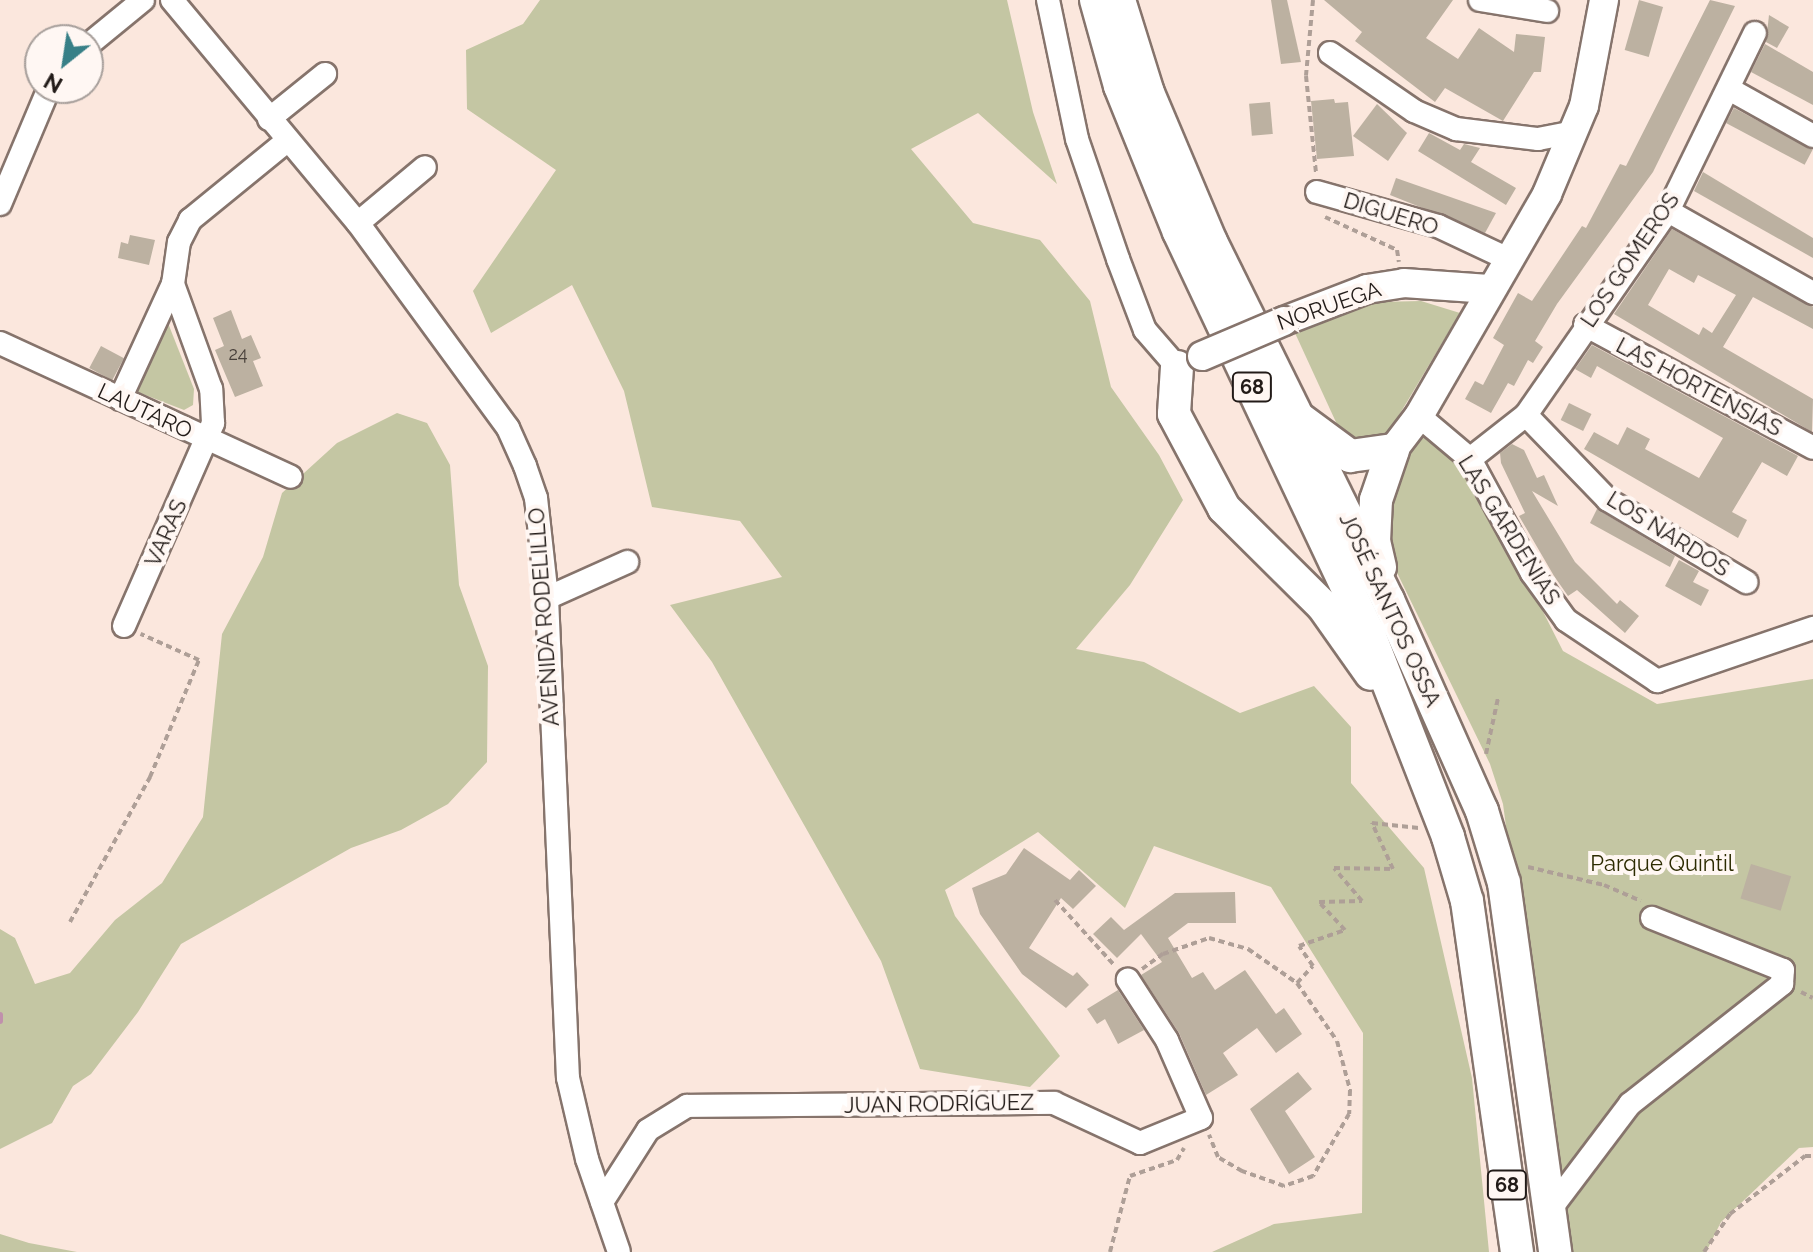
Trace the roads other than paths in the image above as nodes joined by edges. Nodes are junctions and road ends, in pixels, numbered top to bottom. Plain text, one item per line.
1 (143, 0) edge
2 (1048, 0) edge
3 (1096, 0) edge
4 (1119, 0) edge
5 (1480, 0) edge
6 (1604, 0) edge
7 (182, 3) edge
8 (1547, 11) dead end
9 (104, 32) edge
10 (1755, 33) dead end
11 (1330, 53) dead end
12 (325, 74) dead end
13 (1729, 89) junction
14 (42, 104) edge
15 (269, 119) junction
16 (1574, 132) junction
17 (1813, 136) edge
18 (287, 141) junction
19 (425, 167) dead end
20 (1317, 192) road end
21 (0, 204) edge
22 (1668, 211) junction
23 (358, 223) junction
24 (1508, 259) junction
25 (173, 284) junction
26 (1489, 289) junction
27 (1813, 293) edge
28 (1585, 325) junction
29 (0, 343) edge
30 (1189, 361) junction
31 (120, 399) junction
32 (1293, 414) junction
33 (1526, 415) junction
34 (1419, 416) junction
35 (207, 439) junction
36 (1813, 448) edge
37 (1393, 450) junction
38 (1470, 459) junction
39 (291, 477) dead end
40 (627, 562) dead end
41 (1746, 582) dead end
42 (547, 598) junction
43 (1388, 600) junction
44 (124, 626) road end
45 (1813, 628) edge
46 (1424, 769) junction
47 (1648, 910) road end
48 (1128, 980) road end
49 (602, 1202) junction
50 (1549, 1211) junction
51 (619, 1252) edge
52 (1517, 1252) edge
53 (1555, 1252) edge

1 - 9 street
2 - 30 street
3 - 46 highway, JOSÉ SANTOS OSSA / 68
4 - 32 highway, JOSÉ SANTOS OSSA / 68
5 - 8 street
6 - 16 main road
7 - 15 street, AVENIDA RODELILLO
10 - 13 street, LOS GOMEROS
11 - 16 street
12 - 15 street
13 - 17 street
13 - 22 street, LOS GOMEROS
14 - 21 street
15 - 18 street, AVENIDA RODELILLO
16 - 24 main road
18 - 23 street, AVENIDA RODELILLO
18 - 25 street
19 - 23 street
20 - 24 street, DIGUERO
22 - 27 street
22 - 28 street, LOS GOMEROS
23 - 42 street, AVENIDA RODELILLO
24 - 26 main road
25 - 31 street
25 - 35 street, VARAS
26 - 30 main road, NORUEGA, bridge
26 - 34 main road
28 - 33 street, LOS GOMEROS
28 - 36 street, LAS HORTENSIAS
29 - 31 street, LAUTARO
30 - 46 highway
31 - 35 street, LAUTARO
32 - 37 highway
32 - 43 highway, JOSÉ SANTOS OSSA / 68
33 - 38 street, LOS GOMEROS
33 - 41 street, LOS NARDOS
34 - 37 main road
34 - 38 street, LAS GARDENIAS
35 - 39 street, LAUTARO
35 - 44 street, VARAS
37 - 43 highway
38 - 45 street, LAS GARDENIAS
40 - 42 street
42 - 49 street, AVENIDA RODELILLO
43 - 50 highway, JOSÉ SANTOS OSSA / 68
46 - 52 highway, JOSÉ SANTOS OSSA / 68
47 - 50 street
48 - 49 street, JUAN RODRÍGUEZ
49 - 51 street, AVENIDA RODELILLO
50 - 53 highway, JOSÉ SANTOS OSSA / 68

